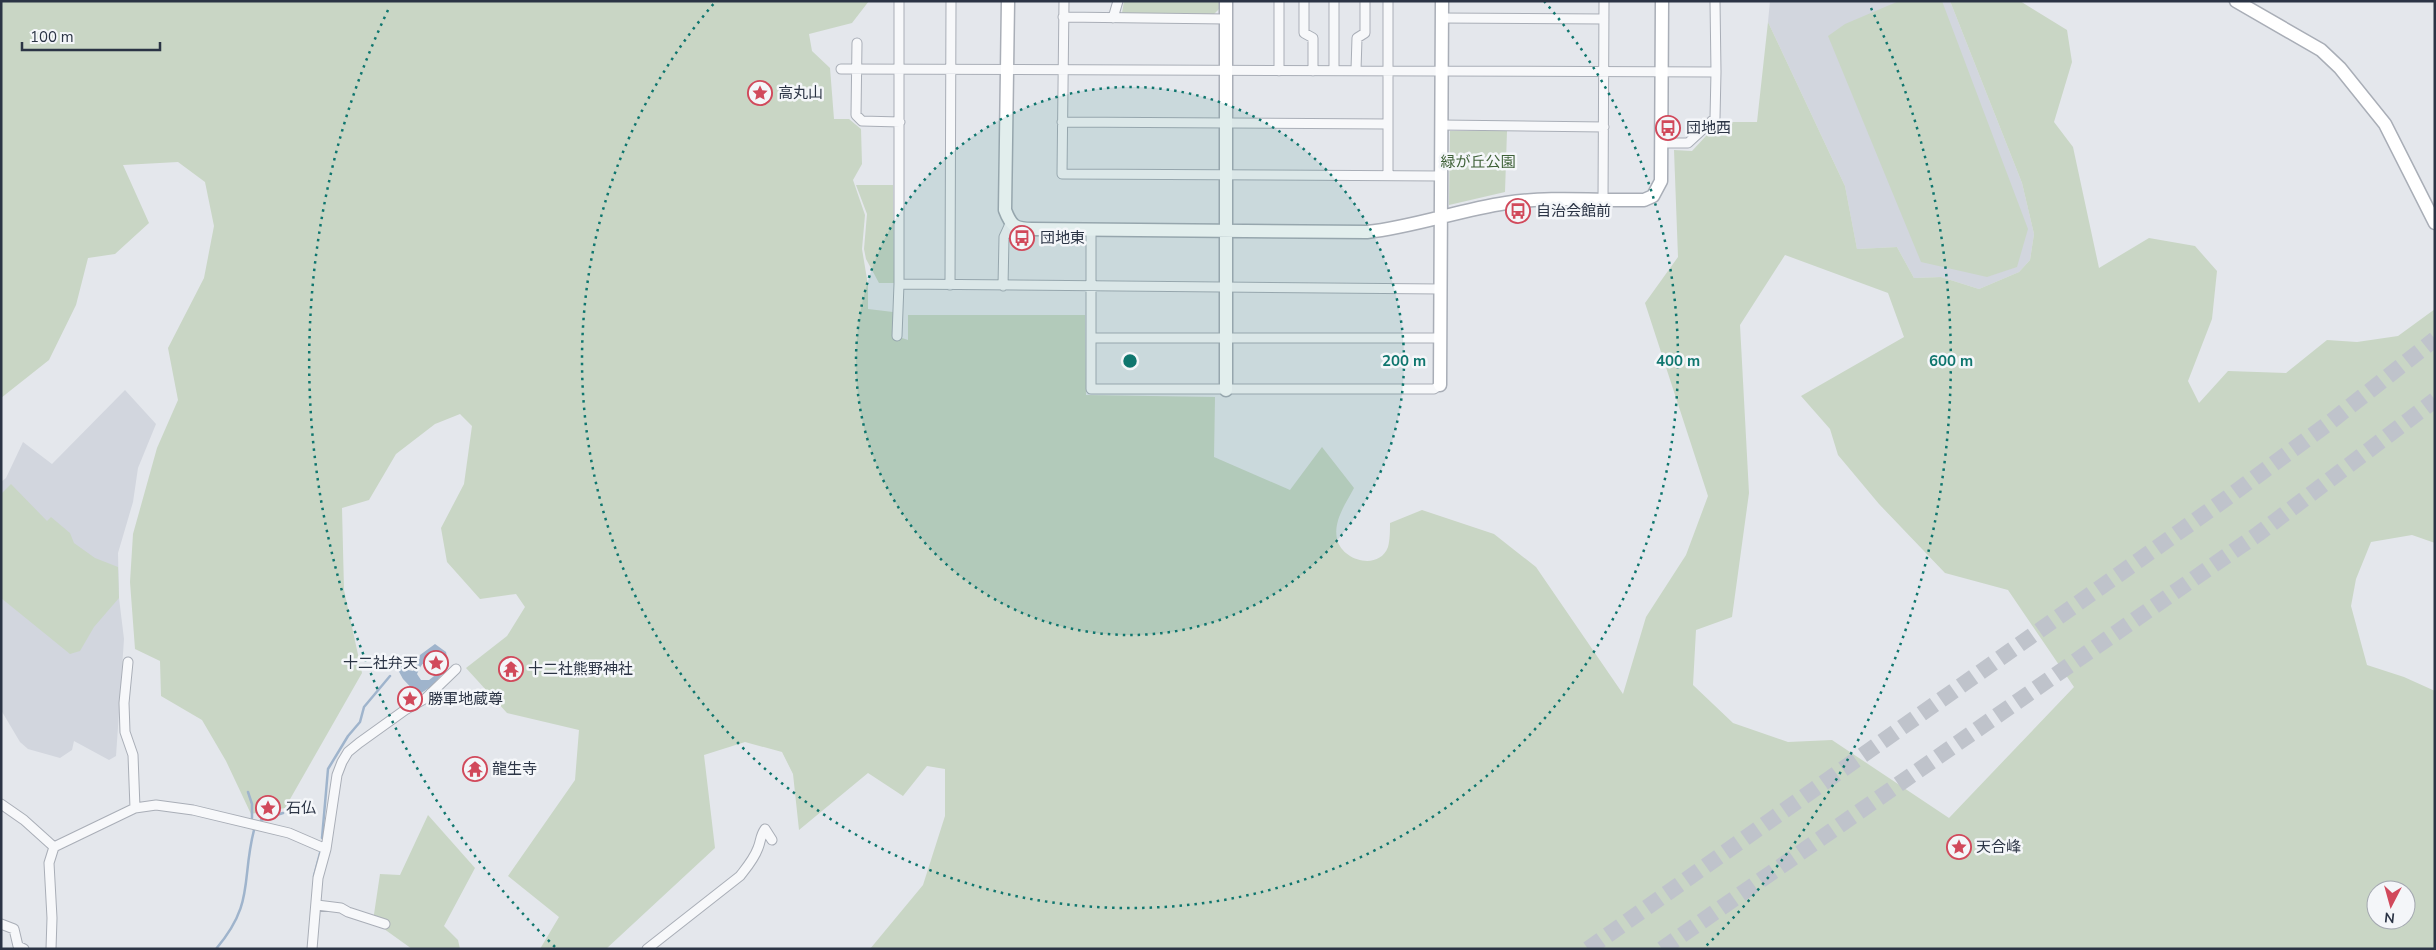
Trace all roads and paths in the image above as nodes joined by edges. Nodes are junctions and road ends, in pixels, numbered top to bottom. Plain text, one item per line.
1 (899, 1) edge
2 (951, 1) edge
3 (1008, 1) edge
4 (1064, 1) edge
5 (1118, 1) edge
6 (1226, 1) edge
7 (1279, 1) edge
8 (1304, 1) edge
9 (1334, 1) edge
10 (1365, 1) edge
11 (1388, 1) edge
12 (1442, 1) edge
13 (1604, 1) edge
14 (1662, 1) edge
15 (1716, 1) edge
16 (2236, 1) edge
17 (1063, 17) junction
18 (1114, 18) junction
19 (1442, 18) junction
20 (1226, 19) junction
21 (1604, 19) junction
22 (857, 43) dead end
23 (841, 69) dead end
24 (900, 69) junction
25 (952, 69) junction
26 (1062, 69) junction
27 (856, 70) junction
28 (1007, 70) junction
29 (1279, 70) junction
30 (1312, 70) junction
31 (1334, 70) junction
32 (1356, 70) junction
33 (1226, 71) junction
34 (1388, 71) junction
35 (1442, 71) junction
36 (1604, 72) junction
37 (1716, 72) junction
38 (1661, 73) junction
39 (900, 122) junction
40 (1062, 122) junction
41 (1226, 123) junction
42 (1388, 124) junction
43 (1441, 124) junction
44 (1604, 127) junction
45 (1662, 142) junction
46 (1226, 174) junction
47 (1388, 175) junction
48 (1441, 176) junction
49 (1604, 201) junction
50 (1441, 217) junction
51 (2435, 223) edge
52 (1010, 224) junction
53 (1226, 230) junction
54 (1091, 231) junction
55 (899, 284) junction
56 (950, 285) junction
57 (1003, 286) junction
58 (1090, 286) junction
59 (1226, 286) junction
60 (1440, 289) junction
61 (897, 336) dead end
62 (1091, 338) junction
63 (1226, 338) junction
64 (1440, 338) junction
65 (1440, 385) joint
66 (1226, 390) junction
67 (128, 662) dead end
68 (456, 668) dead end
69 (1, 804) edge
70 (135, 808) junction
71 (772, 840) dead end
72 (54, 847) junction
73 (326, 849) junction
74 (317, 905) junction
75 (1, 924) edge
76 (385, 924) dead end
77 (24, 949) edge
78 (51, 949) edge
79 (312, 949) edge
80 (647, 949) edge

1 - 24 street
2 - 25 street
3 - 28 street
4 - 17 street
5 - 18 street
6 - 20 street
7 - 29 street
8 - 30 street
9 - 31 street
10 - 32 street
11 - 34 street
12 - 19 street
13 - 21 street
14 - 38 street
15 - 37 street
16 - 51 street
17 - 18 street
17 - 26 street
18 - 20 street
19 - 21 street
19 - 35 street
20 - 33 street
21 - 36 street
22 - 27 street
23 - 27 street
24 - 25 street
24 - 27 street
24 - 39 street
25 - 28 street
25 - 56 street
26 - 28 street
26 - 33 street
26 - 40 street
27 - 39 street
28 - 52 street
29 - 30 street
29 - 33 street
30 - 31 street
31 - 32 street
32 - 34 street
33 - 41 street
34 - 35 street
34 - 42 street
35 - 36 street
35 - 43 street
36 - 38 street
36 - 44 street
37 - 38 street
37 - 45 street
38 - 45 street
39 - 55 street
40 - 41 street
40 - 46 street
41 - 42 street
41 - 46 street
42 - 47 street
43 - 44 street
43 - 48 street
44 - 49 street
45 - 49 street
46 - 47 street
46 - 53 street
47 - 48 street
48 - 50 street
49 - 50 street
50 - 53 street
50 - 60 street
52 - 54 street
52 - 57 street
53 - 54 street
53 - 59 street
54 - 58 street
55 - 56 street
55 - 61 street
56 - 57 street
57 - 58 street
58 - 59 street
58 - 62 street
59 - 60 street
59 - 63 street
60 - 64 street
62 - 63 street
62 - 66 street
63 - 64 street
63 - 66 street
64 - 65 street
65 - 66 street
67 - 70 street
68 - 73 street
69 - 72 street
70 - 72 street
70 - 73 street
71 - 80 street
72 - 78 street
73 - 74 street
74 - 76 street
74 - 79 street
75 - 77 street

